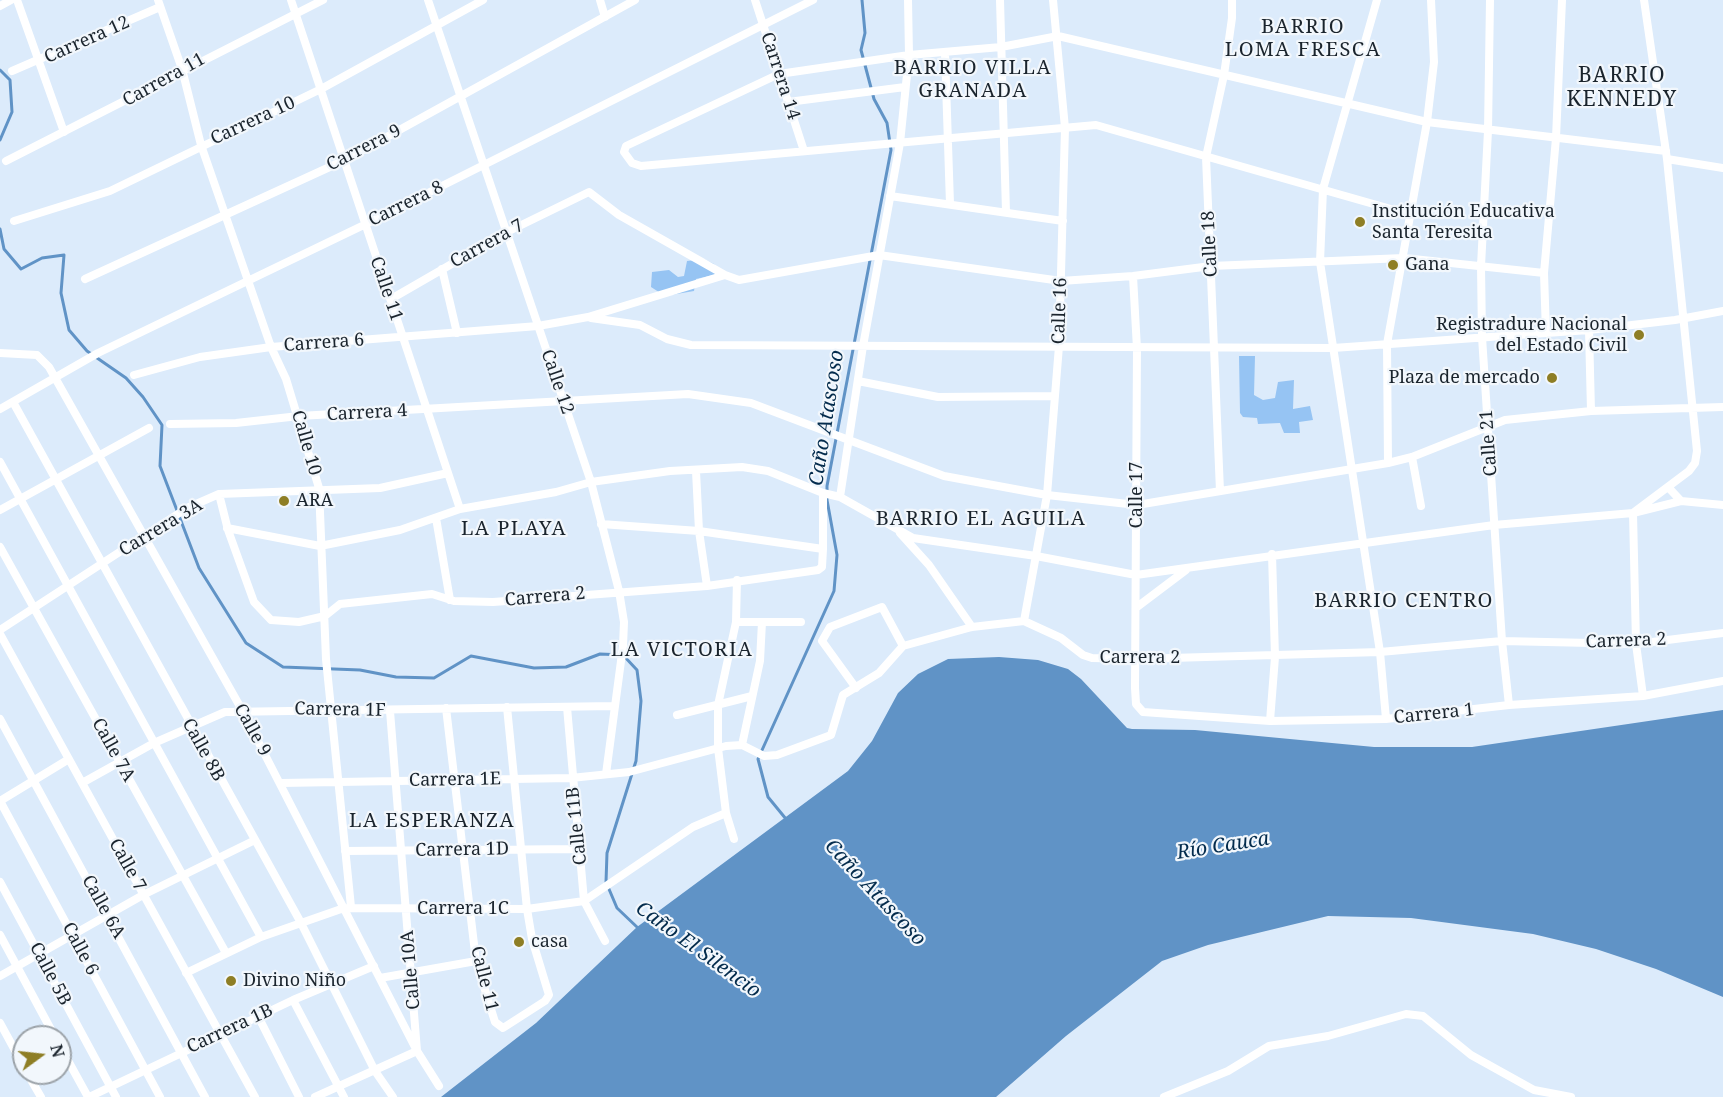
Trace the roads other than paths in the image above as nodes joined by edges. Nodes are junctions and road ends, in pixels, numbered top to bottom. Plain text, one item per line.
1 (11, 0) edge
2 (17, 0) edge
3 (291, 0) edge
4 (323, 0) edge
5 (428, 0) edge
6 (483, 0) edge
7 (600, 0) edge
8 (634, 0) edge
9 (755, 0) edge
10 (813, 0) edge
11 (908, 0) edge
12 (1000, 0) edge
13 (1053, 0) edge
14 (1232, 0) edge
15 (1377, 0) edge
16 (1431, 0) edge
17 (1490, 0) edge
18 (1562, 0) edge
19 (1644, 0) edge
20 (159, 3) edge
21 (0, 6) edge
22 (296, 13) junction
23 (605, 16) junction
24 (437, 25) junction
25 (763, 25) junction
26 (1058, 36) junction
27 (1001, 47) junction
28 (945, 53) junction
29 (909, 55) junction
30 (38, 62) junction
31 (182, 69) junction
32 (12, 71) dead end
33 (779, 74) junction
34 (1224, 75) junction
35 (905, 87) junction
36 (321, 89) junction
37 (461, 97) junction
38 (788, 102) junction
39 (1347, 105) junction
40 (1427, 122) junction
41 (1065, 128) junction
42 (1488, 131) junction
43 (64, 132) junction
44 (1004, 133) junction
45 (1556, 138) junction
46 (948, 139) junction
47 (897, 144) junction
48 (201, 145) junction
49 (804, 151) junction
50 (1667, 155) junction
51 (1206, 157) junction
52 (345, 160) junction
53 (6, 161) dead end
54 (484, 165) junction
55 (1723, 168) edge
56 (1323, 189) junction
57 (890, 196) junction
58 (950, 204) junction
59 (1006, 212) junction
60 (225, 213) junction
61 (1412, 215) junction
62 (14, 221) dead end
63 (1063, 221) junction
64 (366, 224) junction
65 (507, 231) junction
66 (874, 256) junction
67 (1404, 258) junction
68 (1320, 262) junction
69 (1212, 266) junction
70 (1480, 266) junction
71 (442, 269) junction
72 (1544, 273) junction
73 (725, 275) junction
74 (1133, 276) junction
75 (85, 279) dead end
76 (249, 281) junction
77 (1061, 281) junction
78 (391, 299) junction
79 (1723, 311) edge
80 (588, 317) junction
81 (1683, 319) junction
82 (538, 326) junction
83 (1589, 330) junction
84 (457, 333) junction
85 (1546, 333) junction
86 (403, 337) junction
87 (1482, 337) junction
88 (1387, 344) junction
89 (857, 346) junction
90 (1059, 346) junction
91 (271, 347) junction
92 (1214, 347) junction
93 (1332, 348) junction
94 (1137, 349) junction
95 (0, 353) edge
96 (134, 375) dead end
97 (55, 379) junction
98 (858, 381) junction
99 (1055, 396) junction
100 (563, 400) junction
101 (13, 402) junction
102 (1692, 407) junction
103 (1723, 407) edge
104 (0, 410) edge
105 (427, 410) junction
106 (1591, 411) junction
107 (299, 417) junction
108 (170, 424) dead end
109 (149, 428) dead end
110 (1488, 428) junction
111 (848, 442) junction
112 (97, 455) junction
113 (1412, 457) junction
114 (0, 462) edge
115 (1388, 463) junction
116 (1352, 469) junction
117 (696, 471) junction
118 (448, 473) junction
119 (55, 479) junction
120 (591, 482) junction
121 (1668, 487) junction
122 (319, 488) junction
123 (1220, 491) junction
124 (219, 494) junction
125 (826, 494) junction
126 (1047, 495) junction
127 (840, 497) junction
128 (21, 498) junction
129 (1681, 501) junction
130 (1137, 505) junction
131 (1421, 506) dead end
132 (1723, 506) edge
133 (460, 509) junction
134 (0, 510) edge
135 (1633, 513) junction
136 (436, 518) junction
137 (601, 524) junction
138 (1494, 525) junction
139 (893, 526) junction
140 (227, 528) junction
141 (699, 531) junction
142 (143, 537) junction
143 (1363, 542) junction
144 (320, 546) junction
145 (0, 547) edge
146 (823, 549) junction
147 (1272, 554) junction
148 (1036, 556) junction
149 (102, 564) junction
150 (1186, 570) junction
151 (1136, 575) junction
152 (737, 580) junction
153 (69, 586) junction
154 (707, 586) junction
155 (619, 591) junction
156 (450, 600) junction
157 (1137, 607) junction
158 (34, 608) junction
159 (325, 616) junction
160 (1024, 621) junction
161 (736, 622) junction
162 (762, 622) junction
163 (801, 622) dead end
164 (972, 627) junction
165 (0, 632) edge
166 (1723, 633) edge
167 (1502, 641) junction
168 (1636, 644) junction
169 (903, 646) junction
170 (1380, 652) junction
171 (1275, 657) junction
172 (1136, 659) junction
173 (1723, 681) edge
174 (856, 688) junction
175 (752, 696) junction
176 (1643, 696) junction
177 (718, 705) junction
178 (1509, 705) junction
179 (615, 706) junction
180 (507, 707) junction
181 (567, 707) junction
182 (446, 708) junction
183 (330, 709) junction
184 (242, 710) junction
185 (390, 711) junction
186 (1143, 712) joint
187 (677, 715) dead end
188 (0, 719) edge
189 (1386, 719) junction
190 (1270, 721) junction
191 (190, 725) junction
192 (154, 743) junction
193 (742, 745) junction
194 (718, 748) junction
195 (69, 759) junction
196 (120, 762) junction
197 (606, 774) junction
198 (571, 778) junction
199 (514, 779) junction
200 (454, 780) junction
201 (35, 781) junction
202 (338, 782) junction
203 (396, 782) junction
204 (82, 783) junction
205 (281, 783) junction
206 (0, 801) edge
207 (726, 813) junction
208 (734, 839) dead end
209 (253, 841) junction
210 (521, 849) junction
211 (580, 849) junction
212 (401, 850) junction
213 (462, 850) junction
214 (345, 851) junction
215 (217, 857) junction
216 (183, 874) junction
217 (0, 882) edge
218 (143, 895) junction
219 (584, 900) junction
220 (347, 908) junction
221 (406, 909) junction
222 (526, 909) junction
223 (469, 910) junction
224 (107, 914) junction
225 (300, 921) junction
226 (0, 935) edge
227 (73, 935) junction
228 (261, 937) junction
229 (605, 941) dead end
230 (226, 953) junction
231 (40, 955) junction
232 (476, 962) junction
233 (374, 966) junction
234 (17, 967) junction
235 (411, 971) junction
236 (186, 973) junction
237 (0, 976) edge
238 (380, 978) junction
239 (333, 984) junction
240 (293, 1000) junction
241 (258, 1016) junction
242 (0, 1023) edge
243 (48, 1025) edge
244 (220, 1034) junction
245 (12, 1045) edge
246 (417, 1051) junction
247 (182, 1052) junction
248 (72, 1068) edge
249 (145, 1069) junction
250 (375, 1071) junction
251 (110, 1085) junction
252 (439, 1086) dead end
253 (337, 1087) junction
254 (88, 1097) edge
255 (116, 1097) edge
256 (160, 1097) edge
257 (205, 1097) edge
258 (255, 1097) edge
259 (299, 1097) edge
260 (315, 1097) edge
261 (344, 1097) edge
262 (393, 1097) edge
263 (1164, 1097) edge
264 (1571, 1097) edge

1 - 21 street
2 - 30 street
3 - 22 street, Calle 11
4 - 22 street, Carrera 11
5 - 24 street, Calle 12
6 - 24 street, Carrera 10
7 - 23 street
8 - 23 street, Carrera 9
9 - 25 street, Carrera 14
10 - 25 street, Carrera 8
11 - 29 street
12 - 27 street
13 - 26 street, Calle 16
14 - 34 street, Calle 18
15 - 39 street
16 - 40 street
17 - 42 street, Calle 21
18 - 45 street
19 - 50 street
20 - 30 street, Carrera 12
20 - 31 street, Calle 10
22 - 31 street, Carrera 11
22 - 36 street, Calle 11
23 - 37 street, Carrera 9
24 - 36 street, Carrera 10
24 - 37 street, Calle 12
25 - 33 street, Carrera 14
25 - 54 street, Carrera 8
26 - 27 street
26 - 34 street
26 - 41 street, Calle 16
27 - 28 street
27 - 44 street
28 - 29 street
28 - 46 street
29 - 33 street
29 - 35 street
30 - 32 street, Carrera 12
30 - 43 street
31 - 43 street, Carrera 11
31 - 48 street, Calle 10
33 - 38 street, Carrera 14
33 - 49 street
34 - 39 street
34 - 51 street, Calle 18
35 - 38 street
35 - 47 street
36 - 48 street, Carrera 10
36 - 52 street, Calle 11
37 - 52 street, Carrera 9
37 - 54 street, Calle 12
38 - 49 street, Carrera 14
39 - 40 street
39 - 56 street
40 - 42 street
40 - 61 street
41 - 44 street
41 - 51 street
41 - 63 street, Calle 16
42 - 45 street
42 - 70 street, Calle 21
43 - 53 street, Carrera 11
44 - 46 street
44 - 59 street
45 - 50 street
45 - 72 street
46 - 47 street
46 - 58 street
47 - 49 street
47 - 57 street
48 - 60 street, Calle 10
48 - 62 street, Carrera 10
50 - 55 street
50 - 81 street
51 - 56 street
51 - 69 street, Calle 18
52 - 60 street, Carrera 9
52 - 64 street, Calle 11
54 - 64 street, Carrera 8
54 - 65 street, Calle 12
56 - 61 street
56 - 68 street
57 - 58 street
57 - 66 street
58 - 59 street
59 - 63 street
60 - 75 street, Carrera 9
60 - 76 street, Calle 10
61 - 67 street
63 - 77 street, Calle 16
64 - 76 street, Carrera 8
64 - 78 street, Calle 11
65 - 71 street, Carrera 7
65 - 73 street, Carrera 7
65 - 82 street, Calle 12
66 - 73 street
66 - 77 street
66 - 89 street
67 - 68 street
67 - 70 street
67 - 88 street
68 - 69 street
68 - 93 street
69 - 74 street
69 - 92 street, Calle 18
70 - 72 street
70 - 87 street, Calle 21
71 - 78 street, Carrera 7
71 - 84 street
72 - 85 street
73 - 80 street
74 - 77 street
74 - 94 street, Calle 17
76 - 91 street, Calle 10
76 - 97 street, Carrera 8
77 - 90 street, Calle 16
78 - 86 street, Calle 11
79 - 81 street
80 - 82 street, Carrera 6
80 - 89 street
81 - 83 street
81 - 102 street
82 - 84 street, Carrera 6
82 - 100 street, Calle 12
83 - 85 street
83 - 106 street
84 - 86 street, Carrera 6
85 - 87 street
86 - 91 street, Carrera 6
86 - 105 street, Calle 11
87 - 88 street
87 - 110 street, Calle 21
88 - 93 street
88 - 115 street
89 - 90 street
89 - 98 street
90 - 94 street
90 - 99 street, Calle 16
91 - 96 street, Carrera 6
91 - 107 street, Calle 10
92 - 93 street
92 - 94 street
92 - 123 street, Calle 18
93 - 116 street
94 - 130 street, Calle 17
95 - 97 street, Calle 9
97 - 101 street, Carrera 8
97 - 112 street, Calle 9
98 - 99 street
98 - 111 street
99 - 126 street, Calle 16
100 - 105 street, Carrera 4
100 - 111 street, Carrera 4
100 - 120 street, Calle 12
101 - 104 street, Carrera 8
101 - 119 street, Calle 8B
102 - 103 street, Carrera 4
102 - 106 street, Carrera 4
102 - 121 street
105 - 107 street, Carrera 4
105 - 118 street, Calle 11
106 - 110 street, Carrera 4
107 - 108 street, Carrera 4
107 - 122 street, Calle 10
109 - 112 street
110 - 113 street, Carrera 4
110 - 138 street, Calle 21
111 - 126 street, Carrera 4
111 - 127 street
112 - 119 street
112 - 142 street, Calle 9
113 - 115 street, Carrera 4
113 - 131 street
114 - 128 street
115 - 116 street, Carrera 4
116 - 123 street, Carrera 4
116 - 143 street
117 - 120 street
117 - 125 street
117 - 141 street
118 - 122 street, Carrera 3A
118 - 133 street, Calle 11
119 - 128 street
119 - 149 street, Calle 8B
120 - 133 street
120 - 137 street, Calle 12
121 - 129 street
121 - 135 street
122 - 124 street, Carrera 3A
122 - 144 street, Calle 10
123 - 130 street, Carrera 4
124 - 140 street
124 - 142 street, Carrera 3A
125 - 127 street
125 - 146 street
126 - 130 street, Carrera 4
126 - 148 street, Calle 16
127 - 139 street
128 - 134 street
128 - 153 street
129 - 132 street
129 - 135 street
130 - 151 street, Calle 17
133 - 136 street
135 - 138 street
135 - 168 street
136 - 144 street
136 - 156 street
137 - 141 street
137 - 155 street, Calle 12
138 - 143 street
138 - 167 street, Calle 21
139 - 148 street
139 - 164 street
140 - 144 street
140 - 159 street, Carrera 2
141 - 146 street
141 - 154 street
142 - 149 street, Carrera 3A
142 - 184 street, Calle 9
143 - 147 street
143 - 170 street
144 - 159 street, Calle 10
145 - 158 street, Calle 7A
146 - 152 street, Carrera 2
147 - 150 street
147 - 171 street
148 - 151 street
148 - 160 street, Calle 16
149 - 153 street, Carrera 3A
149 - 191 street, Calle 8B
150 - 151 street
150 - 157 street
151 - 157 street, Calle 17
152 - 154 street, Carrera 2
152 - 161 street
153 - 158 street, Carrera 3A
153 - 192 street
154 - 155 street, Carrera 2
155 - 156 street, Carrera 2
155 - 179 street, Calle 12
156 - 159 street, Carrera 2
157 - 172 street, Calle 17
158 - 165 street, Carrera 3A
158 - 196 street, Calle 7A
159 - 183 street, Calle 10
160 - 164 street
160 - 172 street, Carrera 2
161 - 162 street
161 - 177 street
162 - 163 street
162 - 175 street
164 - 169 street
165 - 195 street, Calle 7
166 - 168 street, Carrera 2
167 - 168 street, Carrera 2
167 - 170 street, Carrera 2
167 - 178 street, Calle 21
168 - 176 street
169 - 174 street
169 - 174 street
170 - 171 street, Carrera 2
170 - 189 street
171 - 172 street, Carrera 2
171 - 190 street
172 - 186 street, Calle 17
173 - 176 street, Carrera 1
174 - 193 street
175 - 177 street
175 - 193 street
176 - 178 street, Carrera 1
177 - 187 street
177 - 194 street
178 - 189 street, Carrera 1
179 - 181 street, Carrera 1F
179 - 197 street, Calle 12
180 - 181 street, Carrera 1F
180 - 182 street, Carrera 1F
180 - 199 street
181 - 198 street, Calle 11B
182 - 185 street, Carrera 1F
182 - 200 street, Calle 11
183 - 184 street, Carrera 1F
183 - 185 street, Carrera 1F
183 - 202 street, Calle 10
184 - 191 street, Carrera 1F
184 - 205 street, Calle 9
185 - 203 street, Calle 10A
186 - 190 street, Carrera 1
188 - 201 street, Calle 6A
189 - 190 street, Carrera 1
191 - 192 street, Carrera 1F
191 - 209 street, Calle 8B
192 - 196 street, Carrera 1F
192 - 215 street
193 - 194 street
194 - 197 street, Carrera 1E
194 - 207 street
195 - 201 street
195 - 204 street, Calle 7
196 - 204 street, Carrera 1F
196 - 216 street, Calle 7A
197 - 198 street, Carrera 1E
198 - 199 street, Carrera 1E
198 - 211 street, Calle 11B
199 - 200 street, Carrera 1E
199 - 210 street
200 - 203 street, Carrera 1E
200 - 213 street, Calle 11
201 - 206 street
201 - 224 street, Calle 6A
202 - 203 street, Carrera 1E
202 - 205 street, Carrera 1E
202 - 214 street, Calle 10
203 - 212 street, Calle 10A
204 - 218 street, Calle 7
205 - 220 street, Calle 9
206 - 227 street, Calle 6
207 - 208 street
207 - 219 street, Carrera 1C
209 - 215 street
209 - 225 street, Calle 8B
210 - 211 street, Carrera 1D
210 - 213 street, Carrera 1D
210 - 222 street
211 - 219 street, Calle 11B
212 - 213 street, Carrera 1D
212 - 214 street, Carrera 1D
212 - 221 street, Calle 10A
213 - 223 street, Calle 11
214 - 220 street, Calle 10
215 - 216 street
215 - 228 street
216 - 218 street
216 - 230 street, Calle 7A
217 - 231 street, Calle 5B
218 - 224 street
218 - 236 street, Calle 7
219 - 222 street, Carrera 1C
219 - 229 street, Calle 11B
220 - 221 street, Carrera 1C
220 - 225 street, Carrera 1C
220 - 233 street, Calle 9
221 - 223 street, Carrera 1C
221 - 235 street, Calle 10A
222 - 223 street, Carrera 1C
222 - 232 street, Calle 11
223 - 232 street, Calle 11
224 - 227 street
224 - 247 street, Calle 6A
225 - 228 street, Carrera 1C
225 - 239 street, Calle 8B
226 - 234 street
227 - 231 street
227 - 249 street, Calle 6
228 - 230 street, Carrera 1C
230 - 236 street, Carrera 1C
231 - 234 street
231 - 251 street, Calle 5B
232 - 235 street
233 - 238 street, Calle 9
233 - 239 street, Carrera 1B
234 - 237 street
234 - 243 street
235 - 238 street
235 - 246 street, Calle 10A
236 - 244 street, Calle 7
238 - 246 street, Calle 9
239 - 240 street, Carrera 1B
239 - 250 street, Calle 8B
240 - 241 street, Carrera 1B
240 - 253 street
241 - 244 street, Carrera 1B
241 - 259 street
242 - 245 street
244 - 247 street, Carrera 1B
244 - 258 street, Calle 7
246 - 250 street
246 - 252 street, Calle 9
247 - 249 street, Carrera 1B
247 - 257 street, Calle 6A
248 - 254 street
249 - 251 street, Carrera 1B
249 - 256 street, Calle 6
250 - 253 street
250 - 262 street, Calle 8B
251 - 254 street, Carrera 1B
251 - 255 street, Calle 5B
253 - 260 street
253 - 261 street
263 - 264 street

